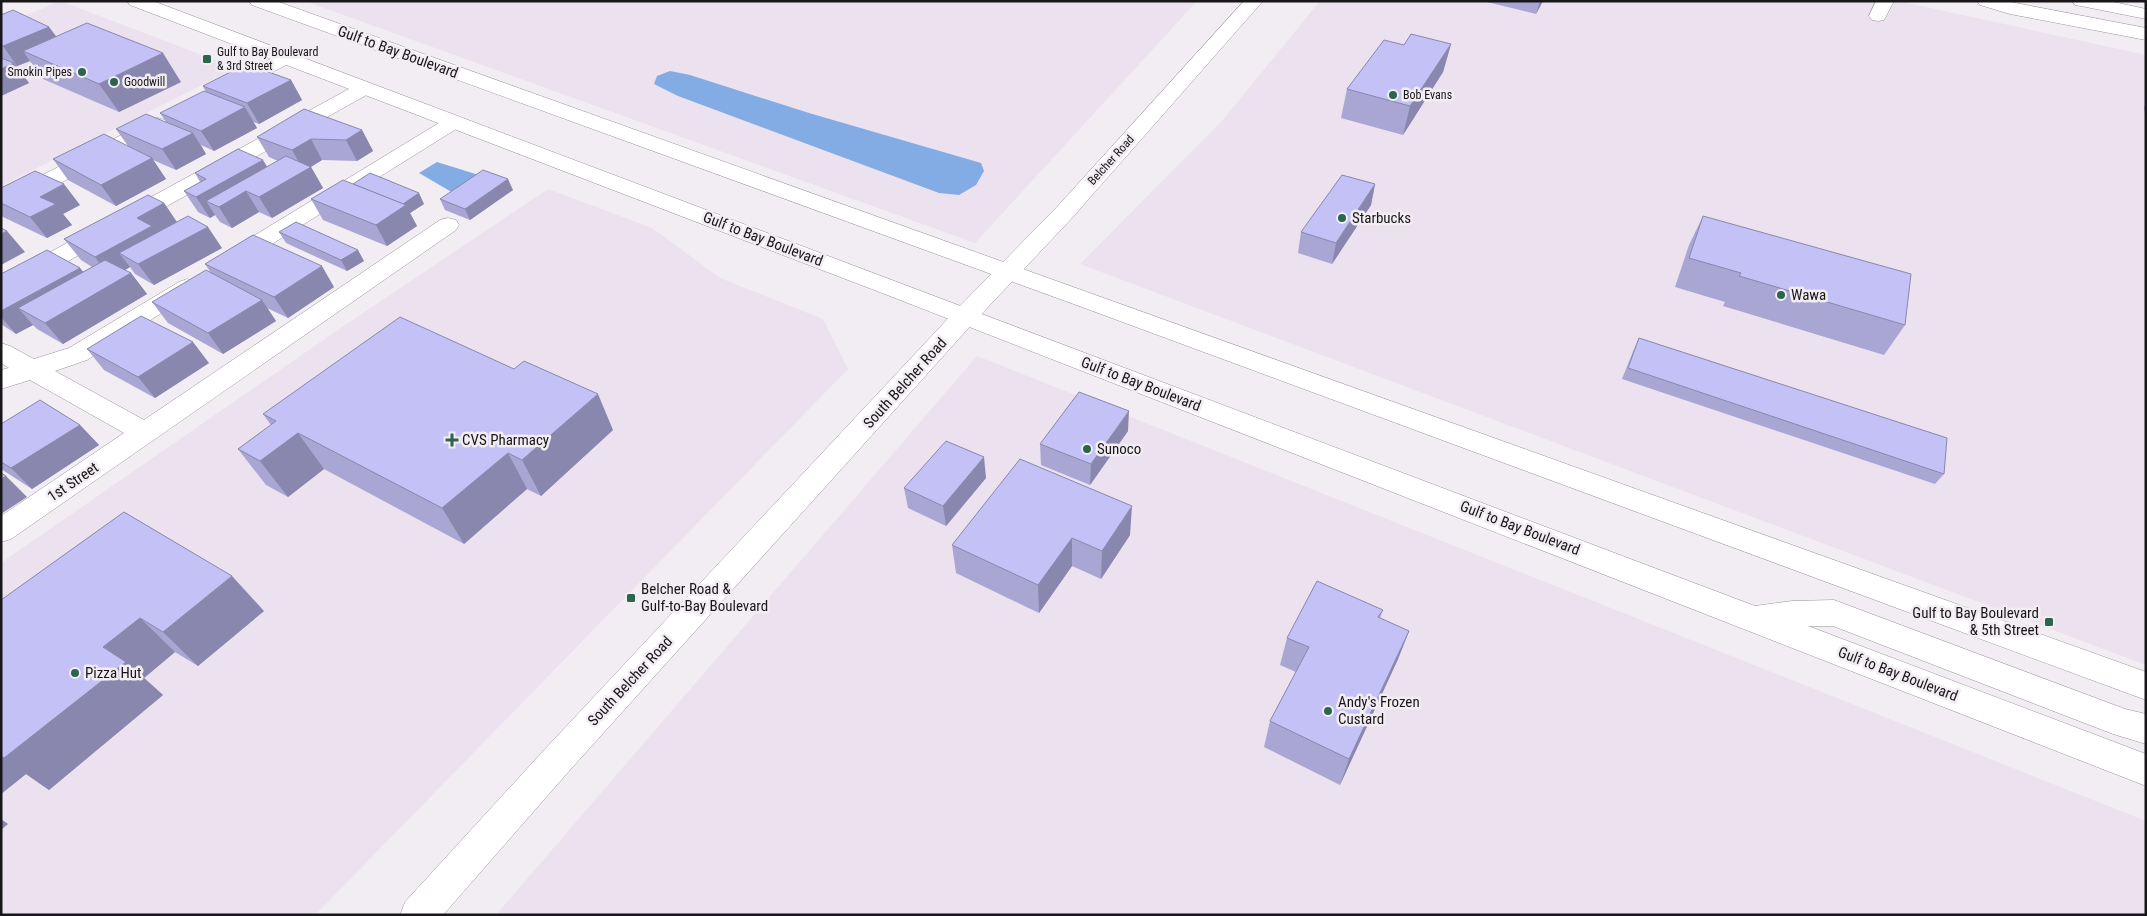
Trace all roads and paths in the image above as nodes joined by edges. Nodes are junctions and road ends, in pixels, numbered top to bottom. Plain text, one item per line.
1 (136, 1) edge
2 (258, 1) edge
3 (1254, 1) edge
4 (1986, 1) edge
5 (2081, 1) edge
6 (2146, 14) edge
7 (2146, 34) edge
8 (285, 58) junction
9 (364, 88) junction
10 (214, 95) edge
11 (178, 113) edge
12 (454, 122) junction
13 (1, 205) edge
14 (448, 225) dead end
15 (1008, 271) junction
16 (1, 289) edge
17 (965, 316) junction
18 (1, 352) edge
19 (33, 369) junction
20 (1, 380) edge
21 (146, 433) junction
22 (1, 531) edge
23 (1754, 618) junction
24 (2146, 686) edge
25 (2146, 729) edge
26 (2146, 770) edge
27 (418, 915) edge

1 - 8 main road, Gulf to Bay Boulevard
2 - 15 main road, Gulf to Bay Boulevard
3 - 15 main road, Belcher Road
4 - 7 main road
5 - 6 main road
8 - 9 main road, Gulf to Bay Boulevard
8 - 10 main road
9 - 12 main road, Gulf to Bay Boulevard
9 - 16 main road
11 - 13 main road
12 - 17 main road, Gulf to Bay Boulevard
12 - 19 main road
14 - 21 main road, 1st Street
15 - 17 main road, Belcher Road
15 - 24 main road, Gulf to Bay Boulevard
17 - 23 main road, Gulf to Bay Boulevard
17 - 27 main road, South Belcher Road
18 - 19 main road
19 - 20 main road
19 - 21 main road
21 - 22 main road, 1st Street
23 - 25 main road
23 - 26 main road, Gulf to Bay Boulevard

